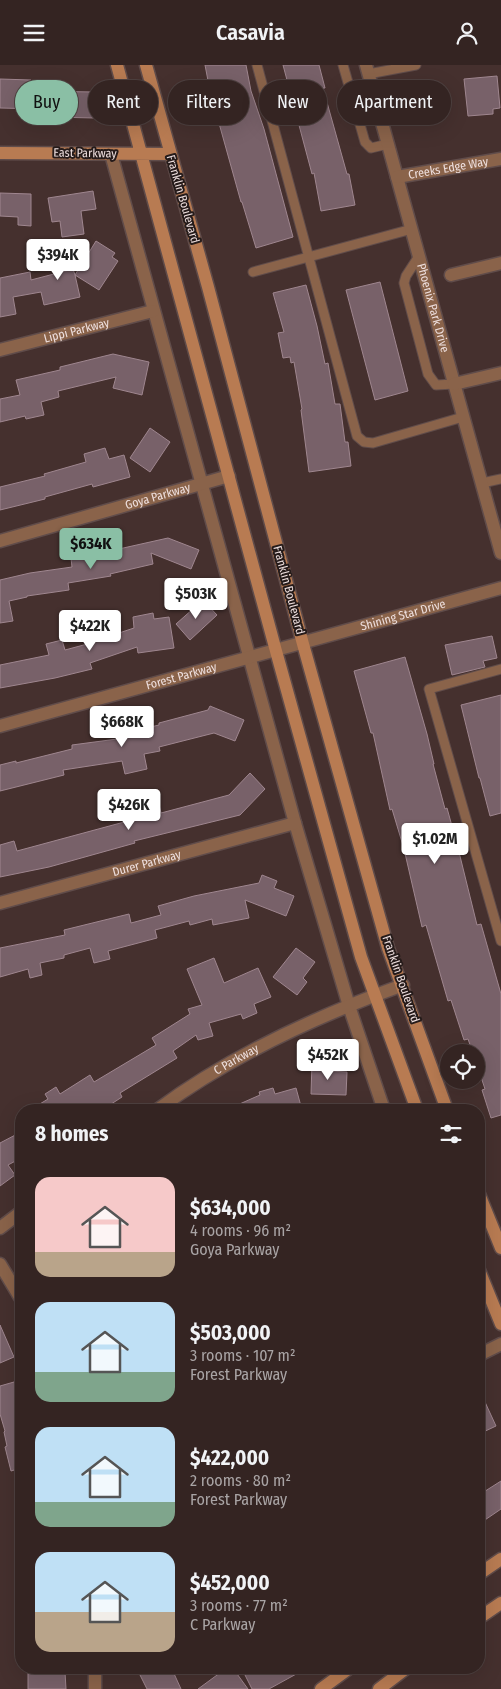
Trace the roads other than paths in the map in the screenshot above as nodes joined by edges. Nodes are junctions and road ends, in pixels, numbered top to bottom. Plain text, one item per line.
1 (117, 65) edge
2 (146, 65) edge
3 (257, 65) edge
4 (344, 65) edge
5 (416, 65) edge
6 (367, 69) edge
7 (388, 144) junction
8 (0, 153) edge
9 (111, 154) junction
10 (141, 154) junction
11 (171, 155) junction
12 (501, 159) edge
13 (397, 177) junction
14 (412, 229) junction
15 (419, 256) junction
16 (309, 257) junction
17 (501, 263) edge
18 (252, 272) dead end
19 (451, 275) dead end
20 (153, 311) junction
21 (0, 350) edge
22 (501, 373) edge
23 (454, 384) junction
24 (463, 417) junction
25 (229, 476) junction
26 (501, 479) edge
27 (482, 483) junction
28 (200, 484) junction
29 (0, 541) edge
30 (501, 553) edge
31 (501, 588) edge
32 (303, 644) junction
33 (276, 651) junction
34 (249, 659) junction
35 (501, 669) edge
36 (0, 726) edge
37 (295, 823) junction
38 (0, 903) edge
39 (501, 941) edge
40 (403, 985) junction
41 (376, 995) junction
42 (349, 1006) junction
43 (166, 1104) edge
44 (382, 1104) edge
45 (415, 1104) edge
46 (445, 1104) edge
47 (485, 1209) edge
48 (15, 1217) edge
49 (0, 1228) edge
50 (501, 1249) edge
51 (0, 1264) edge
52 (485, 1285) edge
53 (15, 1289) edge
54 (501, 1324) edge
55 (501, 1344) edge
56 (485, 1351) edge
57 (501, 1559) edge
58 (485, 1570) edge
59 (501, 1603) edge
60 (485, 1614) edge
61 (95, 1674) edge
62 (341, 1674) edge
63 (399, 1674) edge
64 (95, 1689) edge
65 (321, 1689) edge
66 (379, 1689) edge

1 - 10 main road
2 - 11 main road, Franklin Boulevard
3 - 16 lane
4 - 7 lane
5 - 6 lane
6 - 7 street, Phoenix Park Drive
7 - 13 street, Phoenix Park Drive
8 - 9 main road, East Parkway
9 - 10 main road, East Parkway
9 - 20 street
10 - 11 main road, East Parkway
10 - 25 main road
11 - 32 main road, Franklin Boulevard
12 - 13 street, Creeks Edge Way
13 - 14 street, Phoenix Park Drive
14 - 15 street, Phoenix Park Drive
14 - 16 lane
15 - 23 street, Phoenix Park Drive
15 - 23 lane
16 - 18 lane
16 - 24 lane
17 - 19 street
20 - 21 street, Lippi Parkway
20 - 28 street
22 - 23 street
23 - 24 street, Phoenix Park Drive
24 - 27 street, Phoenix Park Drive
25 - 28 street, Goya Parkway
25 - 33 main road
26 - 27 lane
27 - 30 street, Phoenix Park Drive
28 - 29 street, Goya Parkway
28 - 34 street
31 - 32 street, Shining Star Drive
32 - 33 street, Forest Parkway
32 - 40 main road, Franklin Boulevard
33 - 34 street, Forest Parkway
33 - 41 main road
34 - 36 street, Forest Parkway
34 - 37 street
35 - 39 lane
37 - 38 street, Durer Parkway
37 - 42 street
40 - 41 street, C Parkway
40 - 46 main road, Franklin Boulevard
41 - 42 street, C Parkway
41 - 45 main road
42 - 43 street, C Parkway
42 - 44 street
47 - 50 main road
48 - 49 street
51 - 53 street
52 - 54 main road
55 - 56 street
57 - 58 main road
59 - 60 main road
61 - 64 street
62 - 65 main road
63 - 66 main road

